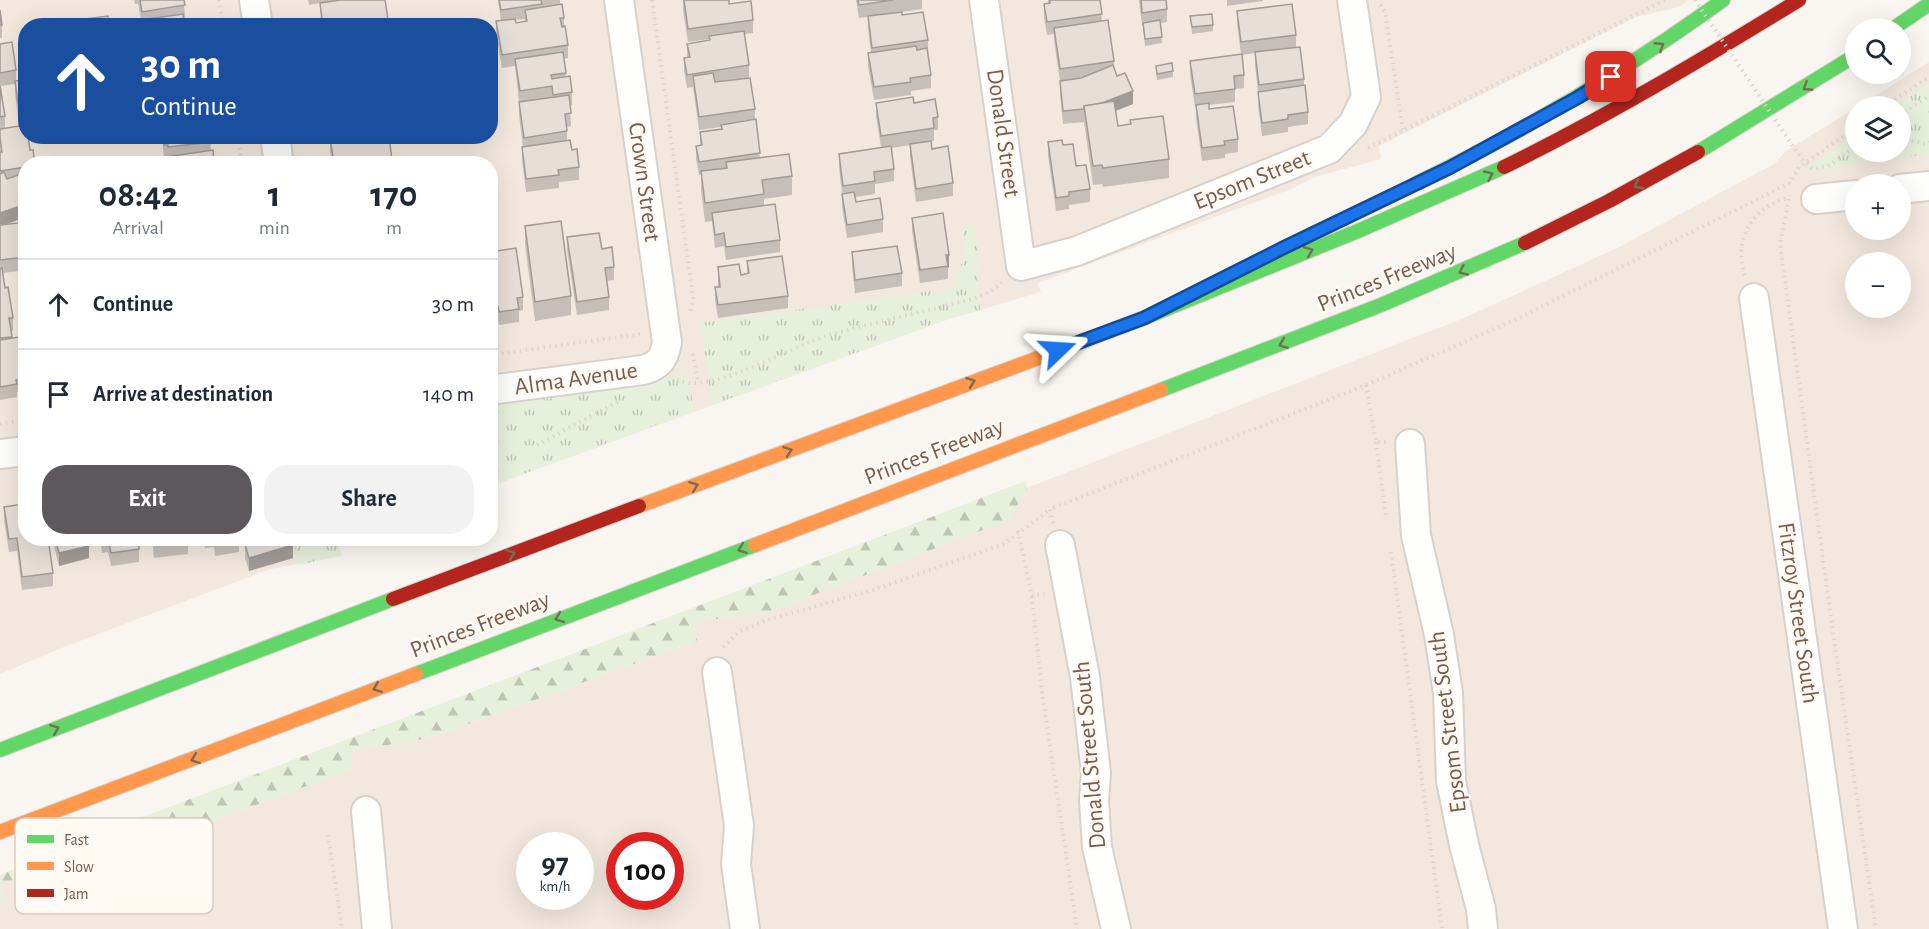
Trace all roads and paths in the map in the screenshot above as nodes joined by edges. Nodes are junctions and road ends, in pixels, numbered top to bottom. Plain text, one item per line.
1 (219, 0) edge
2 (254, 0) edge
3 (619, 0) edge
4 (652, 0) edge
5 (984, 0) edge
6 (1352, 0) edge
7 (1376, 0) edge
8 (1695, 0) edge
9 (1723, 0) edge
10 (1799, 0) edge
11 (1929, 4) edge
12 (222, 18) edge
13 (257, 18) edge
14 (1909, 18) edge
15 (1845, 62) edge
16 (1929, 77) edge
17 (1900, 96) edge
18 (1929, 96) edge
19 (1911, 108) edge
20 (1403, 130) dead end
21 (1845, 136) edge
22 (1911, 141) edge
23 (1929, 145) edge
24 (1845, 153) edge
25 (1929, 186) edge
26 (1408, 188) dead end
27 (1911, 188) edge
28 (1845, 196) edge
29 (1803, 199) junction
30 (1293, 243) dead end
31 (1013, 274) junction
32 (1754, 298) joint
33 (1144, 318) junction
34 (665, 334) junction
35 (692, 350) dead end
36 (498, 354) edge
37 (661, 363) junction
38 (698, 382) junction
39 (1366, 385) junction
40 (498, 389) edge
41 (629, 396) dead end
42 (18, 421) edge
43 (0, 424) edge
44 (1376, 442) junction
45 (1410, 444) joint
46 (537, 445) dead end
47 (18, 452) edge
48 (0, 454) edge
49 (1050, 509) junction
50 (1387, 521) dead end
51 (1018, 531) junction
52 (1390, 543) dead end
53 (1060, 545) joint
54 (474, 568) junction
55 (1069, 591) junction
56 (1032, 596) junction
57 (717, 672) joint
58 (158, 674) dead end
59 (0, 750) edge
60 (112, 790) junction
61 (366, 811) dead end
62 (37, 818) edge
63 (56, 818) edge
64 (15, 826) edge
65 (0, 832) edge
66 (328, 836) dead end
67 (15, 838) edge
68 (0, 846) edge
69 (342, 929) edge
70 (377, 929) edge
71 (745, 929) edge
72 (1077, 929) edge
73 (1116, 929) edge
74 (1442, 929) edge
75 (1484, 929) edge
76 (1843, 929) edge
77 (1876, 929) edge

1 - 12 path
2 - 13 street
3 - 34 street, Crown Street
4 - 34 path
5 - 31 street, Donald Street
6 - 31 street, Epsom Street
7 - 20 path
8 - 24 path, bridge
26 -> 9 highway
33 -> 10 highway
11 - 14 highway
15 -> 60 highway, Princes Freeway
16 - 17 path
18 - 19 path
21 - 39 path
22 - 23 path
25 - 27 street
28 - 29 street
29 - 32 path
29 - 77 path
30 - 33 highway
31 - 38 path
32 - 76 street, Fitzroy Street South
54 -> 33 highway
34 - 36 path
34 - 37 street, Crown Street
35 - 38 path
37 - 38 path
37 - 40 street, Alma Avenue
39 - 44 path
39 - 49 path
41 - 46 path
42 - 43 path
44 - 45 path
44 - 50 path
45 - 75 street, Epsom Street South
47 - 48 street
49 - 51 path
49 - 53 path
51 - 56 path
51 - 57 path
52 - 74 path
53 - 55 street, Donald Street South
54 - 58 highway
59 -> 54 highway
55 - 56 path
55 - 73 street, Donald Street South
56 - 72 path
57 - 71 street
60 - 62 highway, Princes Freeway
60 - 63 highway
61 - 70 street
64 - 65 highway, Princes Freeway
66 - 69 path
67 - 68 highway

